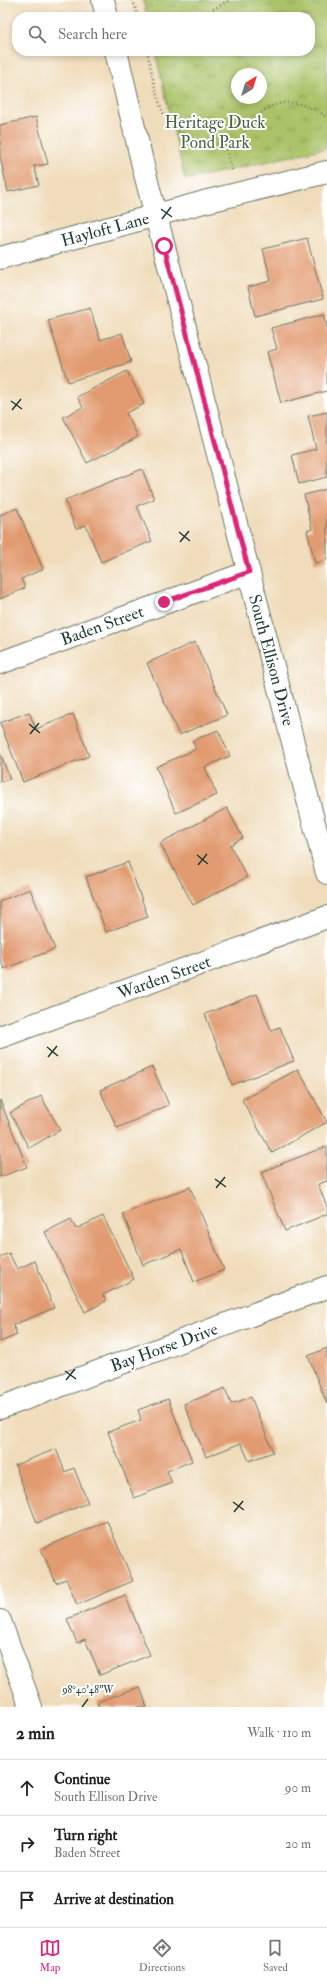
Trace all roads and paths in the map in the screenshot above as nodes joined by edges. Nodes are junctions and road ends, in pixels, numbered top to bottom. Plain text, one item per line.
1 (103, 0) edge
2 (133, 0) edge
3 (230, 0) edge
4 (106, 12) edge
5 (137, 12) edge
6 (208, 12) edge
7 (117, 56) edge
8 (147, 56) edge
9 (327, 117) edge
10 (226, 146) junction
11 (232, 172) dead end
12 (327, 172) edge
13 (156, 215) junction
14 (0, 258) edge
15 (249, 572) junction
16 (0, 663) edge
17 (327, 873) edge
18 (327, 917) edge
19 (0, 1036) edge
20 (327, 1287) edge
21 (0, 1408) edge
22 (0, 1621) edge
23 (31, 1707) edge

1 - 4 street
2 - 5 path
3 - 6 path
7 - 13 street, South Ellison Drive
8 - 10 path
9 - 10 path
10 - 11 path
12 - 13 street, Hayloft Lane
13 - 14 street, Hayloft Lane
13 - 15 street, South Ellison Drive
15 - 16 street, Baden Street
15 - 17 street, South Ellison Drive
18 - 19 street, Warden Street
20 - 21 street, Bay Horse Drive
22 - 23 street

